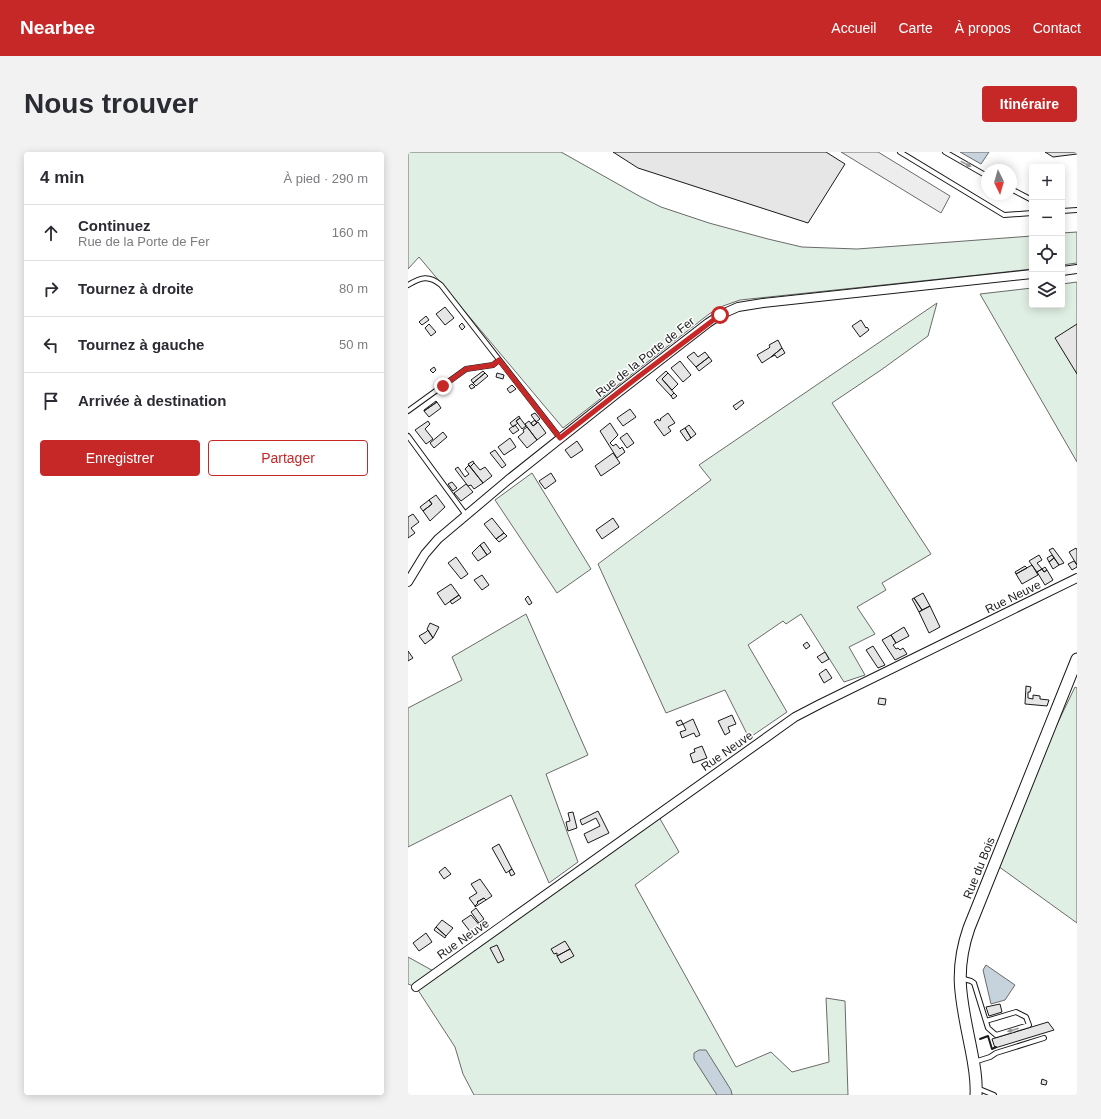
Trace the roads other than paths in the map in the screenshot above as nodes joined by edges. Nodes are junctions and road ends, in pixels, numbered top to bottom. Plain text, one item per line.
1 (900, 152) edge
2 (945, 152) edge
3 (981, 173) edge
4 (1017, 191) edge
5 (1029, 198) edge
6 (1077, 210) edge
7 (1065, 211) edge
8 (1029, 213) edge
9 (1077, 269) edge
10 (1065, 271) edge
11 (1029, 274) edge
12 (408, 285) edge
13 (499, 360) junction
14 (408, 411) edge
15 (408, 436) edge
16 (560, 438) junction
17 (466, 515) junction
18 (1077, 578) edge
19 (408, 582) edge
20 (1077, 659) edge
21 (959, 978) junction
22 (416, 987) dead end
23 (986, 1020) junction
24 (1044, 1038) dead end
25 (973, 1062) junction
26 (976, 1091) edge
27 (994, 1095) edge

1 - 8 lane
2 -> 3 lane
4 - 5 lane
6 - 7 lane
9 - 10 street
11 - 16 street, Rue de la Porte de Fer
12 - 13 lane
13 - 14 lane
13 - 16 lane
15 - 17 lane
16 - 17 street, Rue de la Porte de Fer
17 - 19 street, Rue de la Porte de Fer
18 - 22 street, Rue Neuve
20 - 21 street, Rue du Bois
21 - 23 lane
21 - 25 street, Rue du Bois
23 -> 23 lane
24 - 25 lane
25 - 26 street, Rue du Bois
26 - 27 lane

